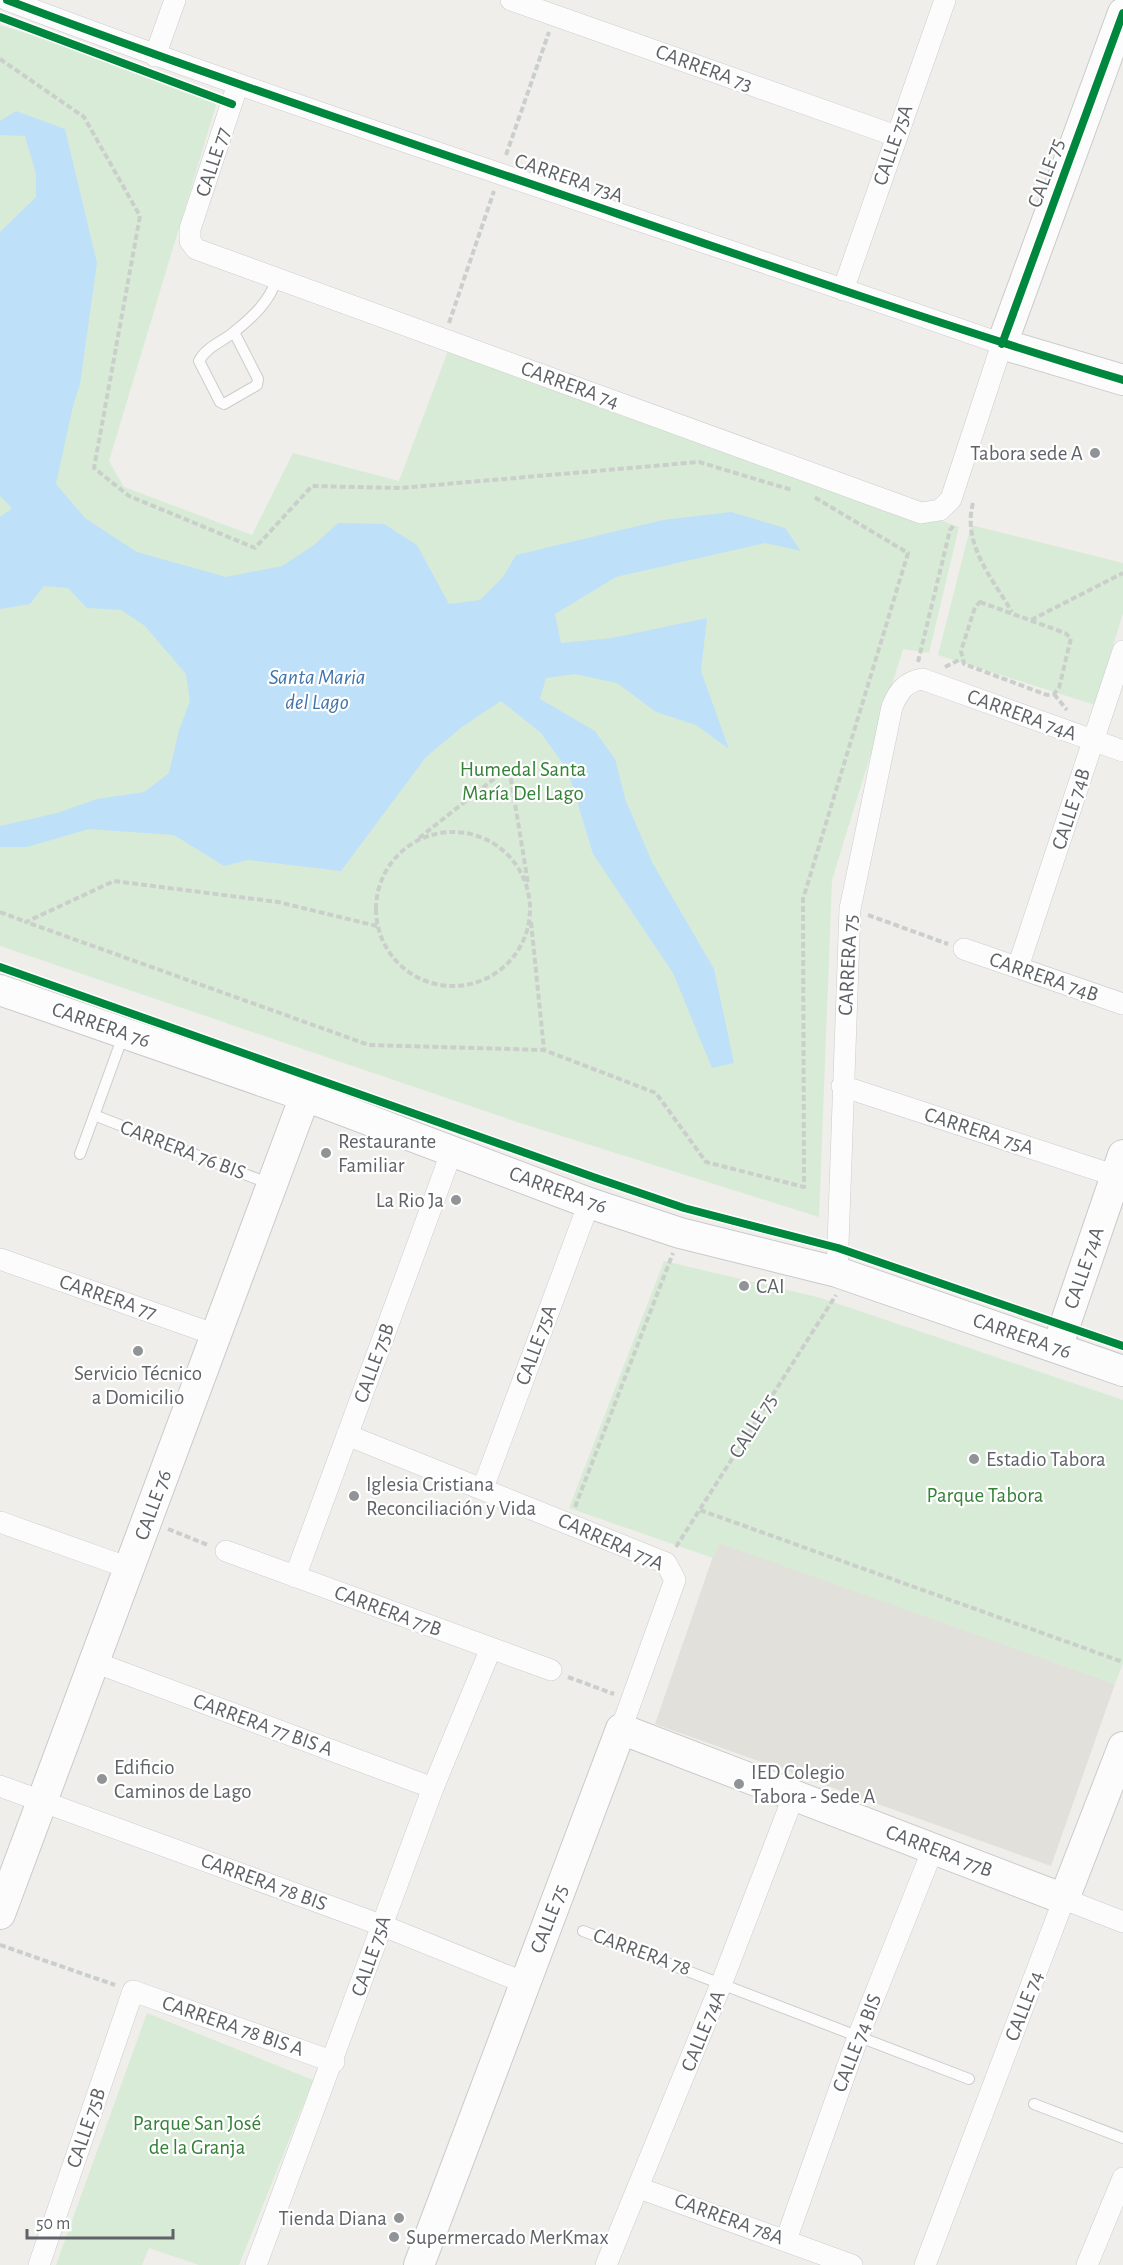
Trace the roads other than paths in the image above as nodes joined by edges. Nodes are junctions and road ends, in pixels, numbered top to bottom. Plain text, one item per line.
1 (7, 0) edge
2 (175, 0) edge
3 (511, 0) edge
4 (945, 0) edge
5 (1123, 14) edge
6 (155, 56) junction
7 (238, 84) junction
8 (896, 136) junction
9 (190, 241) joint
10 (278, 278) junction
11 (843, 290) junction
12 (234, 332) junction
13 (1002, 344) junction
14 (1123, 380) edge
15 (951, 499) joint
16 (1123, 651) edge
17 (918, 680) joint
18 (1093, 741) junction
19 (1123, 751) edge
20 (964, 949) road end
21 (1018, 967) junction
22 (0, 990) edge
23 (1123, 1004) edge
24 (124, 1034) junction
25 (842, 1086) junction
26 (305, 1096) junction
27 (94, 1115) junction
28 (452, 1150) junction
29 (80, 1154) dead end
30 (1119, 1166) edge
31 (272, 1185) junction
32 (589, 1203) junction
33 (0, 1259) edge
34 (838, 1280) junction
35 (216, 1335) junction
36 (1057, 1348) junction
37 (1123, 1371) edge
38 (347, 1435) junction
39 (483, 1488) junction
40 (0, 1522) edge
41 (226, 1551) road end
42 (670, 1567) joint
43 (129, 1568) junction
44 (295, 1577) junction
45 (491, 1648) junction
46 (94, 1662) junction
47 (550, 1670) road end
48 (621, 1729) junction
49 (1122, 1752) edge
50 (0, 1786) edge
51 (433, 1788) junction
52 (794, 1795) junction
53 (43, 1800) junction
54 (933, 1849) junction
55 (1064, 1899) junction
56 (0, 1914) edge
57 (1123, 1922) edge
58 (381, 1925) junction
59 (583, 1931) dead end
60 (722, 1982) junction
61 (525, 1983) junction
62 (133, 1991) joint
63 (858, 2037) junction
64 (334, 2062) junction
65 (969, 2079) dead end
66 (1035, 2104) dead end
67 (1123, 2138) edge
68 (1123, 2178) edge
69 (639, 2188) junction
70 (786, 2240) junction
71 (423, 2264) edge
72 (39, 2265) edge
73 (256, 2265) edge
74 (606, 2265) edge
75 (852, 2265) edge
76 (925, 2265) edge
77 (1087, 2265) edge

1 - 6 street, CARRERA 73A
2 - 6 street
3 - 8 street, CARRERA 73
4 - 8 street, CALLE 75A
5 - 13 street, CALLE 75
6 - 7 street, CARRERA 73A
7 - 9 street, CALLE 77
7 - 11 street, CARRERA 73A
8 - 11 street, CALLE 75A
9 - 10 street, CARRERA 74
10 - 12 lane
10 - 15 street, CARRERA 74
11 - 13 street, CARRERA 73A
12 - 12 lane
13 - 14 street, CARRERA 73A
13 - 15 street, CALLE 75
16 - 18 street, CALLE 74B
17 - 18 street, CARRERA 74A
17 - 25 street, CARRERA 75
18 - 19 street, CARRERA 74A
18 - 21 street, CALLE 74B
20 - 21 street, CARRERA 74B
21 - 23 street, CARRERA 74B
22 - 24 street, CARRERA 76
24 - 26 street, CARRERA 76
24 - 27 lane
25 - 30 street, CARRERA 75A
25 - 34 street, CARRERA 75
26 - 28 street, CARRERA 76
26 - 31 street, CALLE 76
27 - 29 lane
27 - 31 lane, CARRERA 76 BIS
28 - 32 street, CARRERA 76
28 - 38 street, CALLE 75B
30 - 36 street, CALLE 74A
31 - 35 street, CALLE 76
32 - 34 street, CARRERA 76
32 - 39 street, CALLE 75A
33 - 35 street, CARRERA 77
34 - 36 street, CARRERA 76
35 - 43 street, CALLE 76
36 - 37 street, CARRERA 76
38 - 39 street, CARRERA 77A
38 - 44 street, CALLE 75B
39 - 42 street, CARRERA 77A
40 - 43 street
41 - 44 street, CARRERA 77B
42 - 48 street, CALLE 75
43 - 46 street, CALLE 76
44 - 45 street, CARRERA 77B
45 - 47 street, CARRERA 77B
45 - 51 street, CALLE 75A
46 - 51 street, CARRERA 77 BIS A
46 - 53 street, CALLE 76
48 - 52 street, CARRERA 77B
48 - 61 street, CALLE 75
49 - 55 street, CALLE 74
50 - 53 street, CARRERA 78 BIS
51 - 58 street, CALLE 75A
52 - 54 street, CARRERA 77B
52 - 60 street, CALLE 74A
53 - 56 street, CALLE 76
53 - 58 street, CARRERA 78 BIS
54 - 55 street, CARRERA 77B
54 - 63 street, CALLE 74 BIS
55 - 57 street, CARRERA 77B
55 - 76 street, CALLE 74
58 - 61 street, CARRERA 78 BIS
58 - 64 street, CALLE 75A
59 - 60 lane, CARRERA 78
60 - 63 lane, CARRERA 78
60 - 69 street, CALLE 74A
61 - 71 street, CALLE 75
62 - 64 street, CARRERA 78 BIS A
62 - 72 street, CALLE 75B
63 - 65 lane, CARRERA 78
63 - 70 street, CALLE 74 BIS
64 - 73 street, CALLE 75A
66 - 67 lane
68 - 77 street
69 - 70 street, CARRERA 78A
69 - 74 street, CALLE 74A
70 - 75 street, CARRERA 78A

